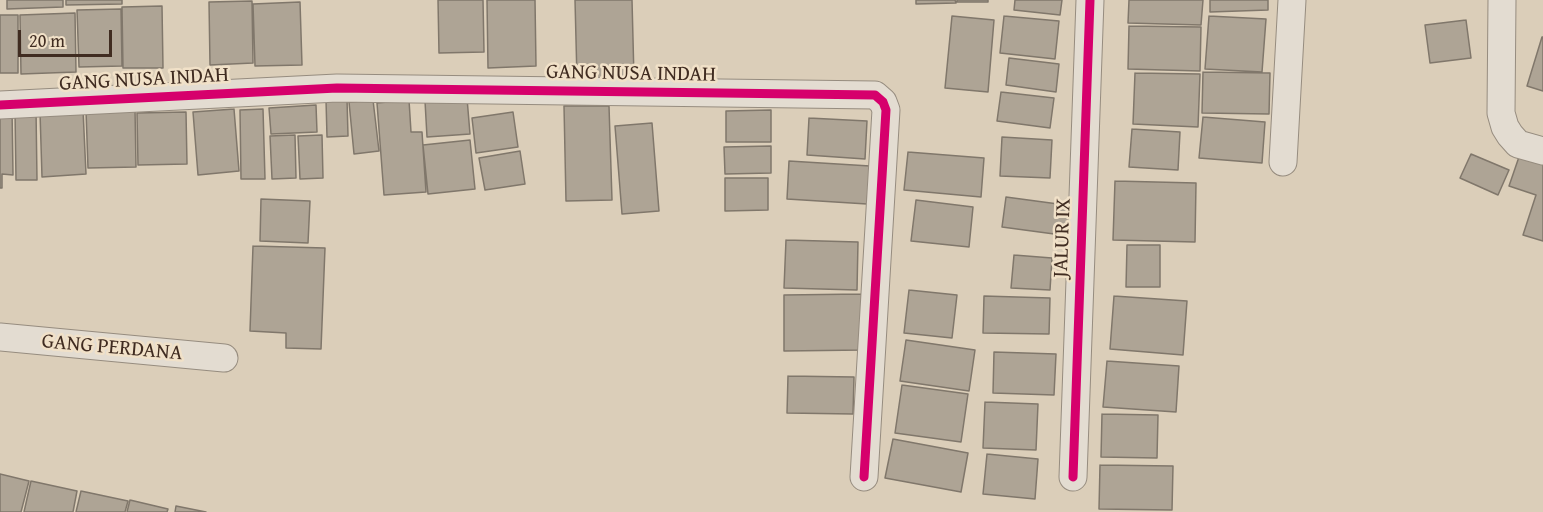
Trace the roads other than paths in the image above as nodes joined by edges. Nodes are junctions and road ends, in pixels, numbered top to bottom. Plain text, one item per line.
1 (1090, 0) edge
2 (1292, 0) edge
3 (1502, 0) edge
4 (0, 105) edge
5 (1543, 151) edge
6 (1283, 162) dead end
7 (0, 337) edge
8 (224, 358) dead end
9 (864, 477) dead end
10 (1073, 477) dead end

1 - 10 street, JALUR IX
2 - 6 street
3 - 5 street
4 - 9 street, GANG NUSA INDAH
7 - 8 street, GANG PERDANA

